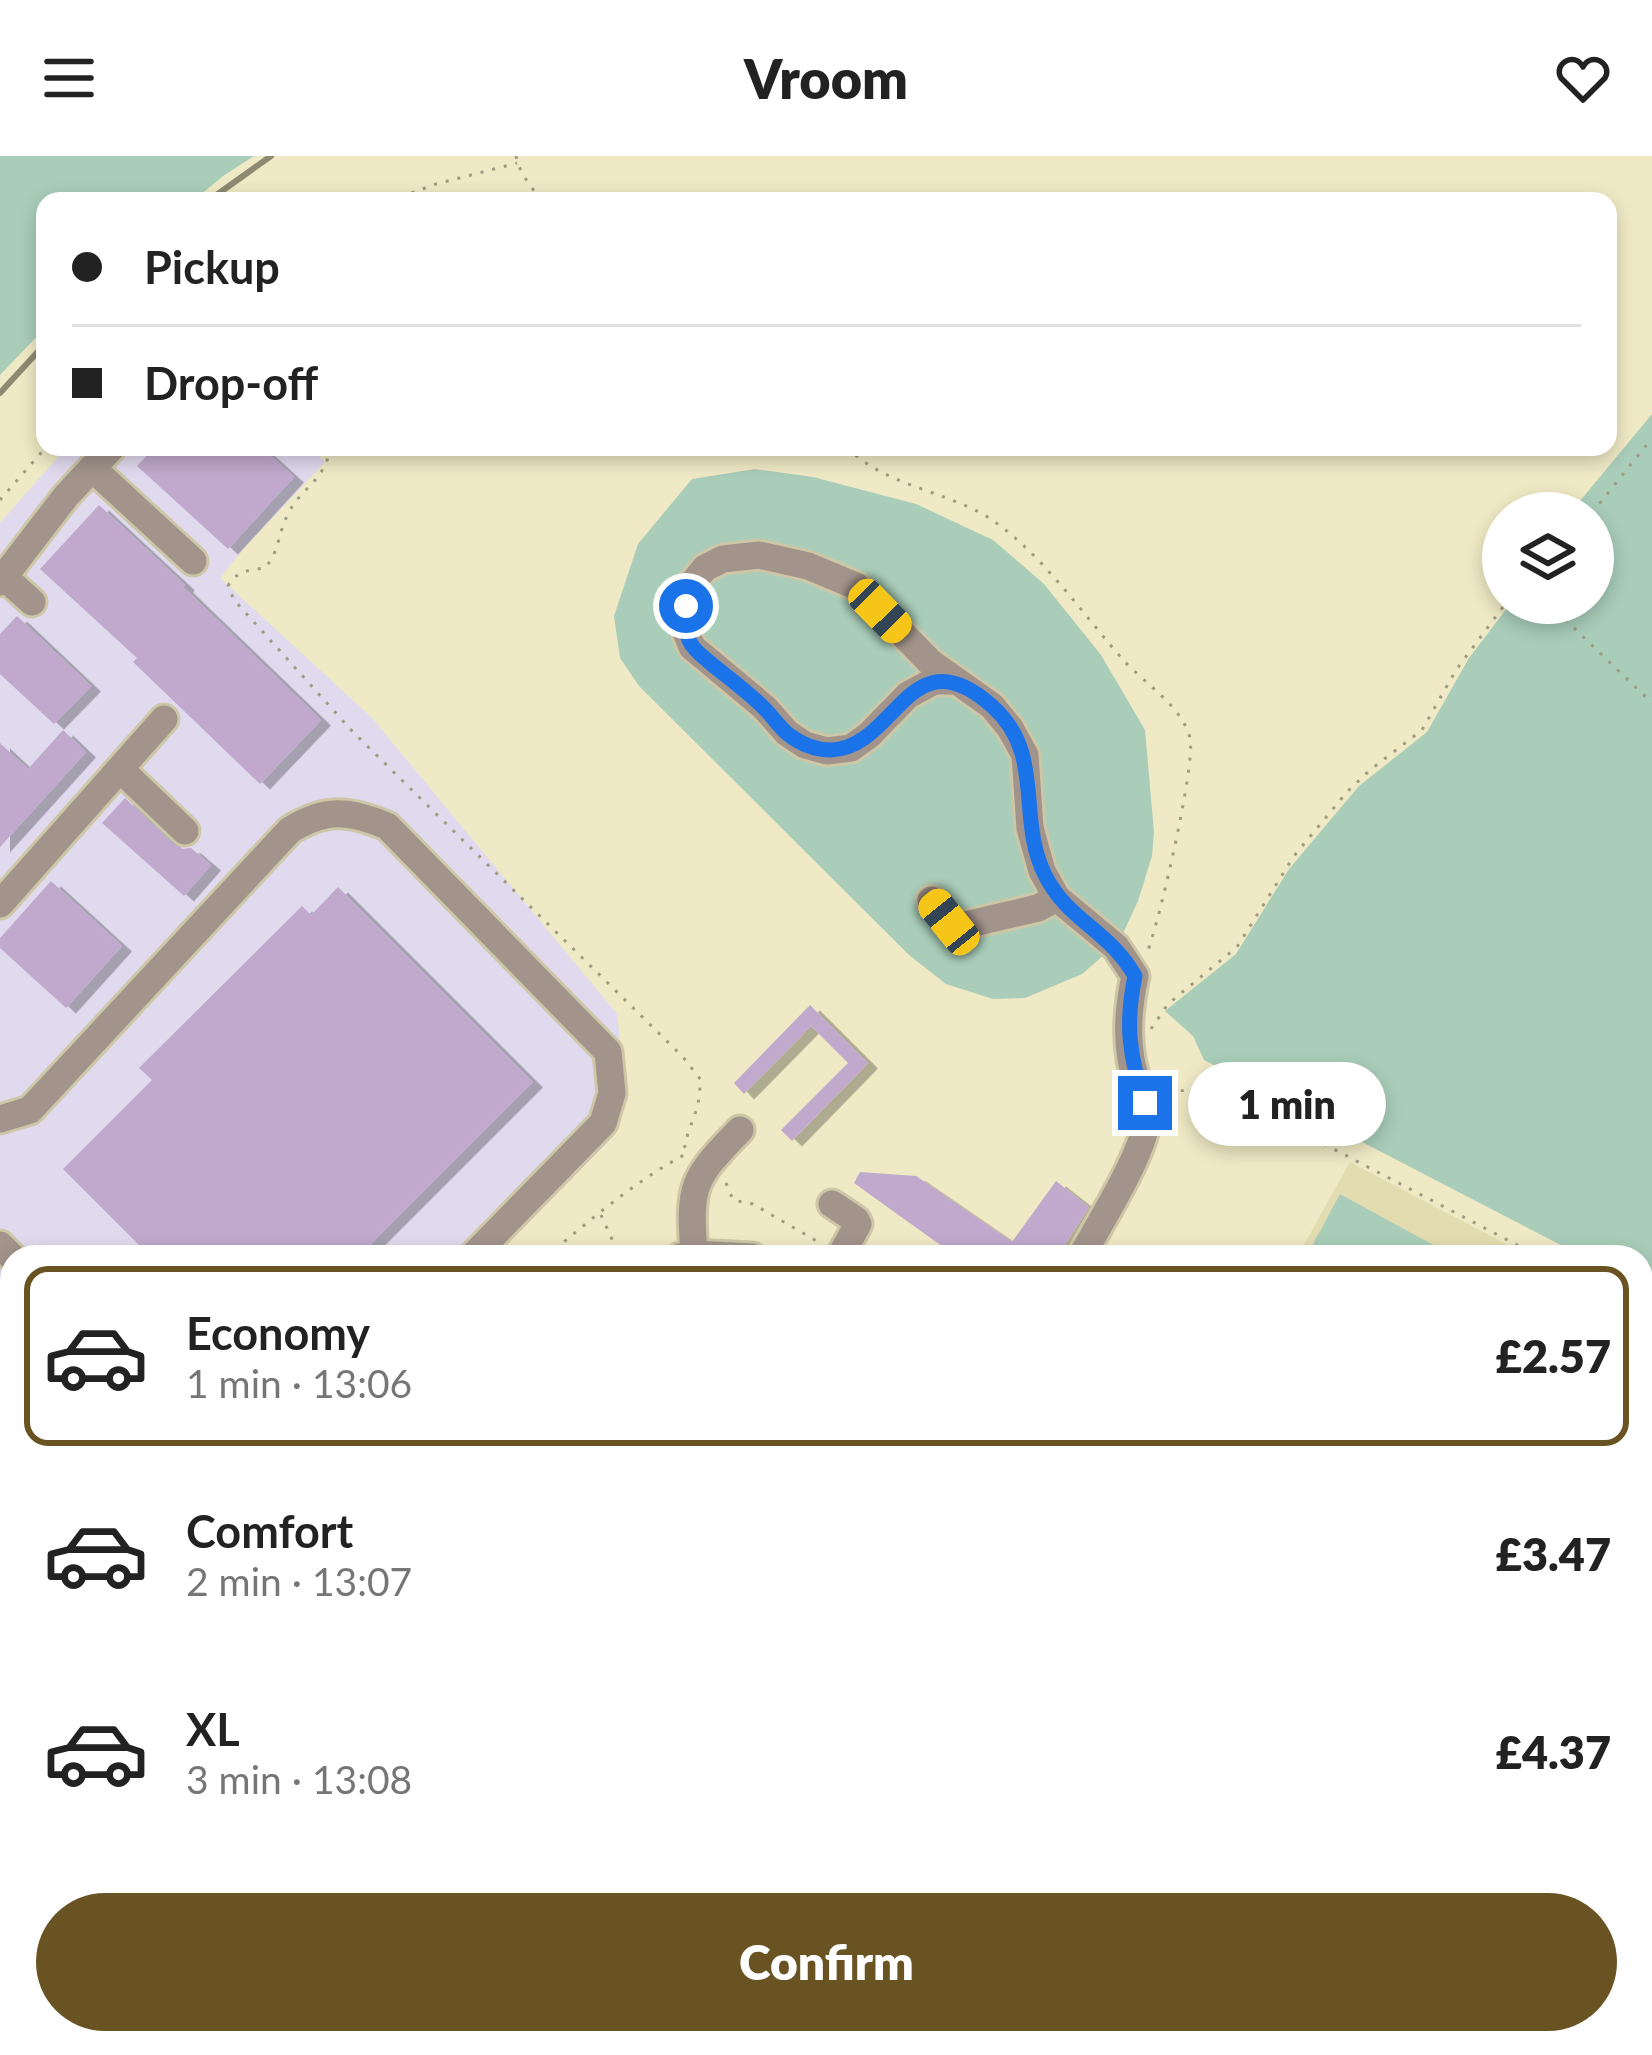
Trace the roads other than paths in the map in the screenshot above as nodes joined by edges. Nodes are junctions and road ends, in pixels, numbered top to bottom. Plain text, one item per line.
1 (103, 456) edge
2 (92, 468) junction
3 (193, 561) dead end
4 (2, 579) edge
5 (32, 602) dead end
6 (954, 681) junction
7 (164, 719) dead end
8 (120, 769) junction
9 (184, 831) dead end
10 (1057, 898) junction
11 (931, 900) dead end
12 (0, 904) edge
13 (0, 1119) edge
14 (740, 1130) dead end
15 (832, 1204) dead end
16 (484, 1245) edge
17 (688, 1245) edge
18 (847, 1245) edge
19 (1087, 1245) edge

1 - 2 street
2 - 3 street
2 - 4 street
4 - 5 street
6 - 6 street
6 - 10 street
7 - 8 street
8 - 9 street
8 - 12 street
10 - 11 street
10 - 19 street
13 - 16 street
14 - 17 street
15 - 18 street

